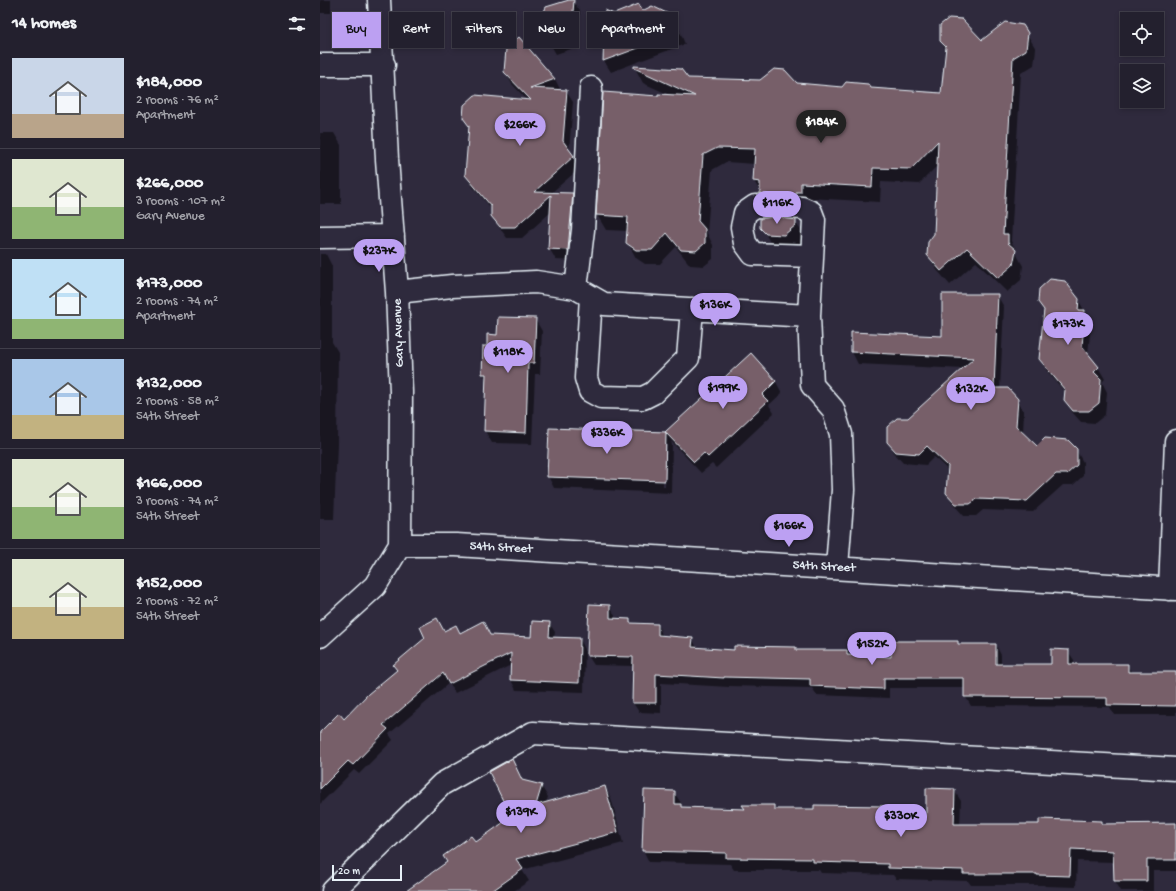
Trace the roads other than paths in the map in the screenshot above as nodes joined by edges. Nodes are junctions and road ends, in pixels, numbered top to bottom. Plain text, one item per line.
1 (379, 0) edge
2 (320, 65) edge
3 (384, 66) junction
4 (591, 88) dead end
5 (765, 206) dead end
6 (788, 207) dead end
7 (393, 236) junction
8 (320, 237) edge
9 (812, 256) junction
10 (397, 292) junction
11 (584, 293) junction
12 (692, 309) junction
13 (809, 316) junction
14 (1176, 441) edge
15 (400, 545) junction
16 (837, 568) junction
17 (1173, 589) edge
18 (320, 636) edge
19 (1176, 769) edge
20 (333, 891) edge

1 - 3 street, Gary Avenue
2 - 3 street
3 - 7 street, Gary Avenue
4 - 11 street
5 - 9 street
6 - 9 street
7 - 8 street
7 - 10 street, Gary Avenue
9 - 13 street
10 - 11 street
10 - 15 street, Gary Avenue
11 - 12 street
11 - 12 street
12 - 13 street
13 - 16 street
14 - 17 street
15 - 16 street, 54th Street
15 - 18 street
16 - 17 street, 54th Street
19 - 20 street

